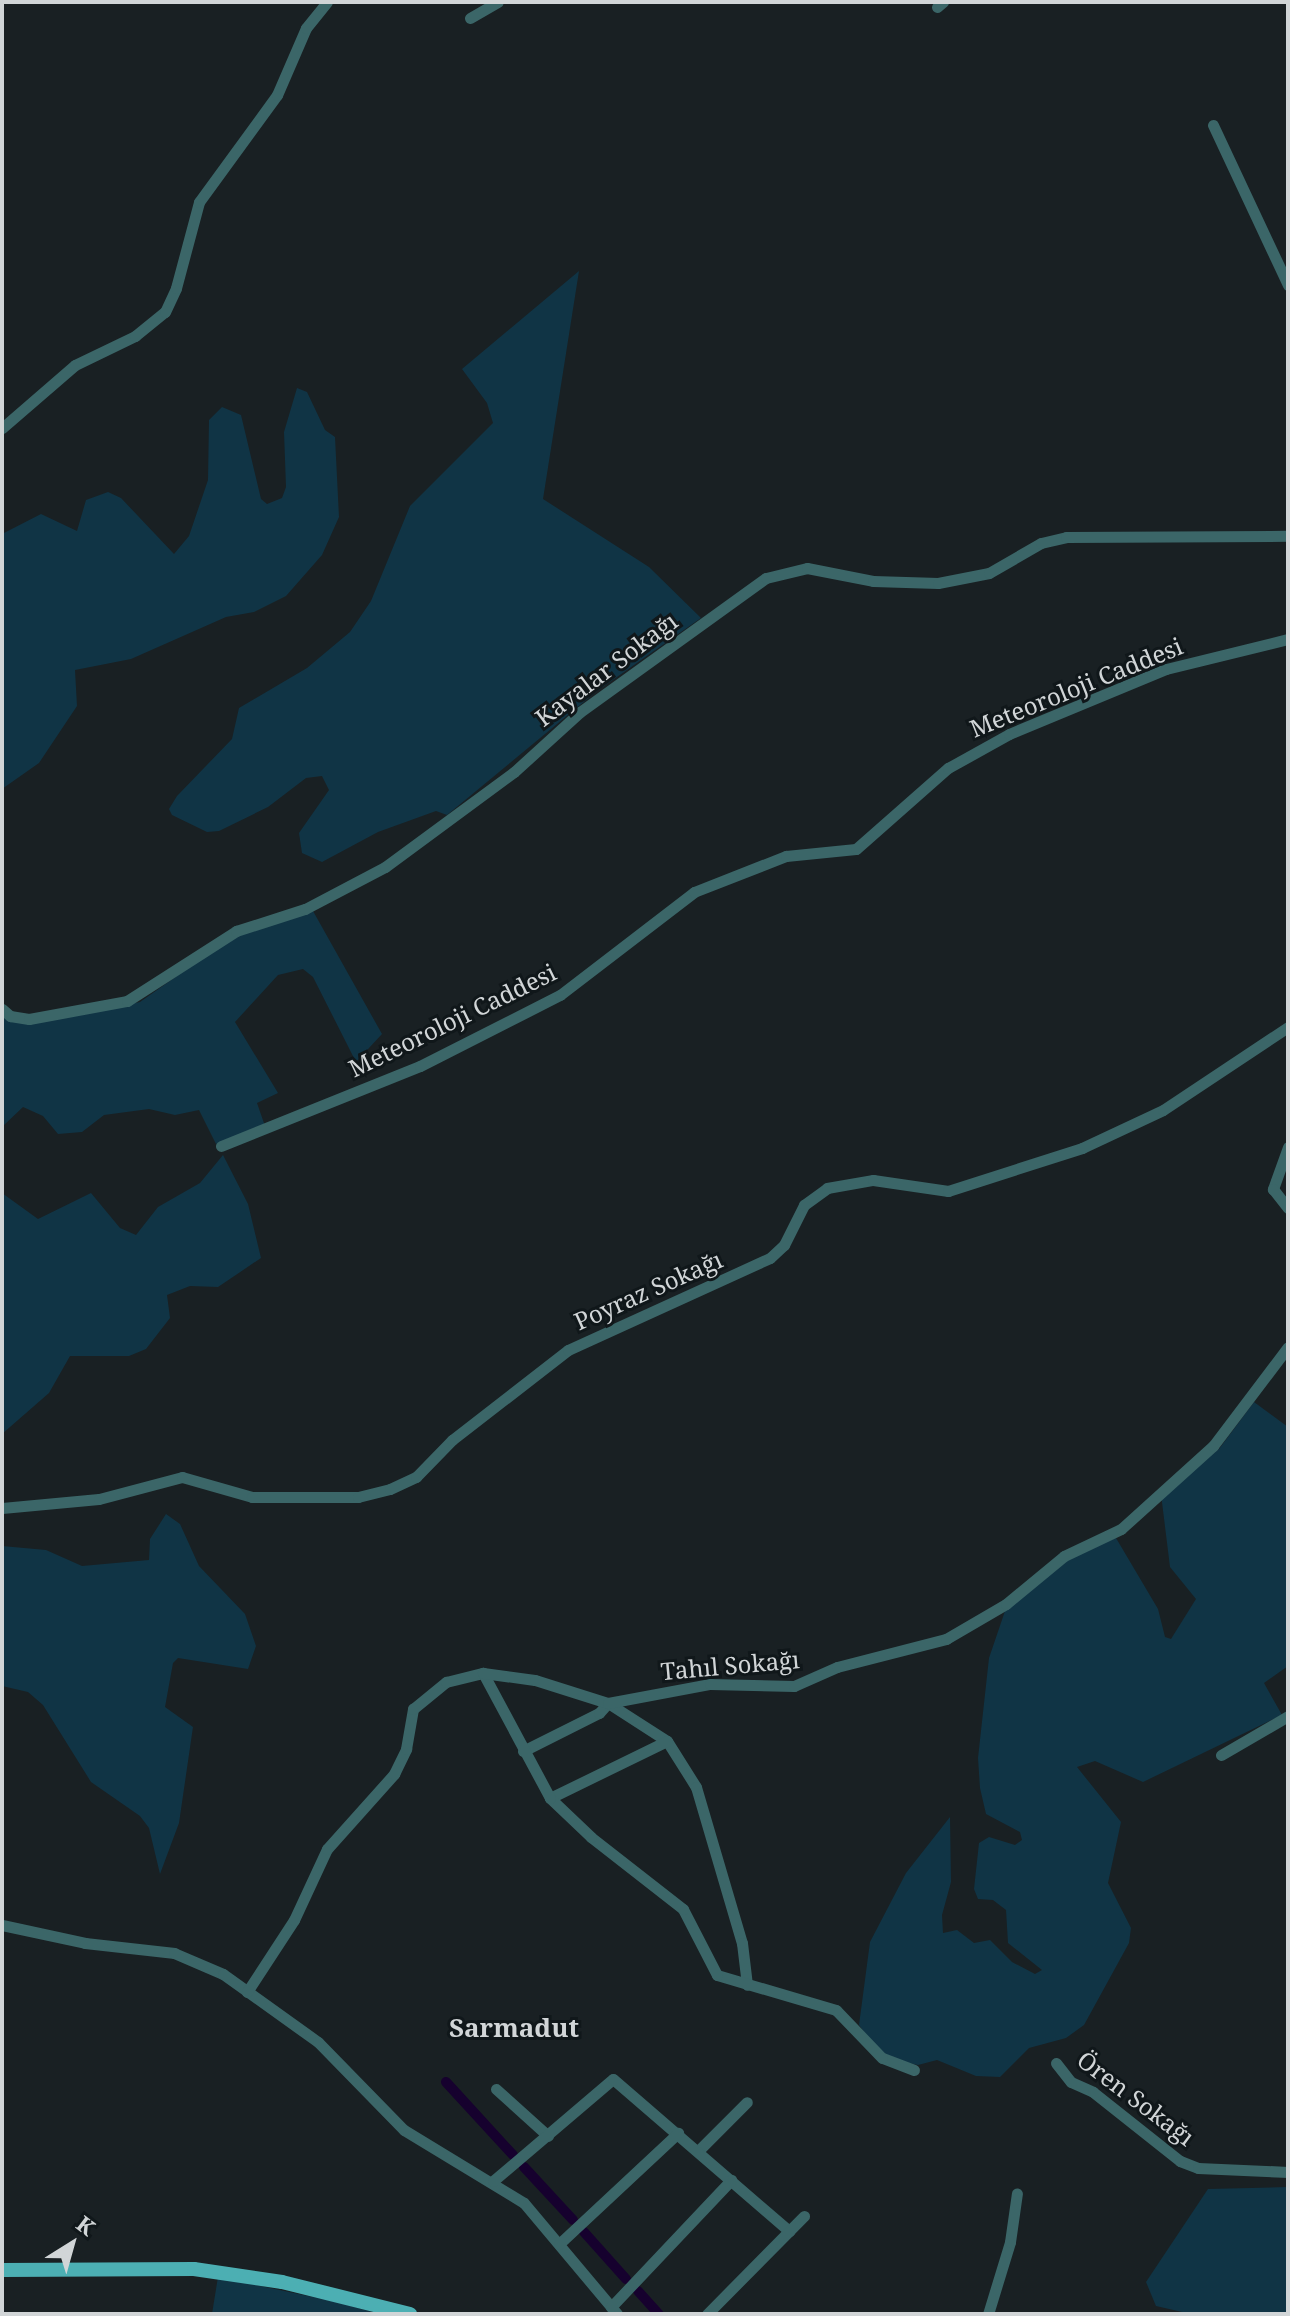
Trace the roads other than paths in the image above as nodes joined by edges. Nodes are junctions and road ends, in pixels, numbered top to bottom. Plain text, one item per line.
1 (327, 2) edge
2 (498, 2) edge
3 (470, 18) dead end
4 (1213, 125) dead end
5 (1288, 285) edge
6 (2, 428) edge
7 (1288, 536) edge
8 (1288, 639) edge
9 (2, 1009) edge
10 (1288, 1027) edge
11 (221, 1146) dead end
12 (1288, 1147) edge
13 (1288, 1208) edge
14 (1288, 1347) edge
15 (2, 1508) edge
16 (483, 1673) junction
17 (608, 1703) junction
18 (1288, 1716) edge
19 (667, 1741) junction
20 (523, 1751) junction
21 (1221, 1755) dead end
22 (550, 1798) junction
23 (2, 1925) edge
24 (747, 1985) junction
25 (247, 1992) junction
26 (1056, 2063) dead end
27 (914, 2070) dead end
28 (496, 2089) dead end
29 (747, 2102) dead end
30 (678, 2133) junction
31 (548, 2136) junction
32 (698, 2151) junction
33 (1288, 2172) edge
34 (731, 2180) junction
35 (493, 2181) junction
36 (1017, 2193) dead end
37 (804, 2216) dead end
38 (789, 2231) junction
39 (559, 2244) junction
40 (2, 2270) edge
41 (614, 2310) edge
42 (410, 2314) edge
43 (707, 2314) edge
44 (988, 2314) edge

1 - 6 street
2 - 3 street
4 - 5 street
7 - 9 street, Kayalar Sokağı
8 - 11 street, Meteoroloji Caddesi
10 - 15 street, Poyraz Sokağı
12 - 13 street
14 - 17 street, Tahıl Sokağı
16 - 17 street, Tahıl Sokağı
16 - 20 street
16 - 25 street
17 - 19 street
17 - 20 street
18 - 21 street
19 - 22 street
19 - 24 street
20 - 22 street
22 - 24 street
23 - 25 street
24 - 27 street
25 - 35 street
26 - 33 street, Ören Sokağı
28 - 31 street
29 - 32 street
30 - 31 street
30 - 32 street
30 - 39 street
31 - 35 street
32 - 34 street
34 - 38 street
34 - 41 street
35 - 39 street
36 - 44 street
37 - 38 street
38 - 43 street
39 - 41 street
40 - 42 main road

